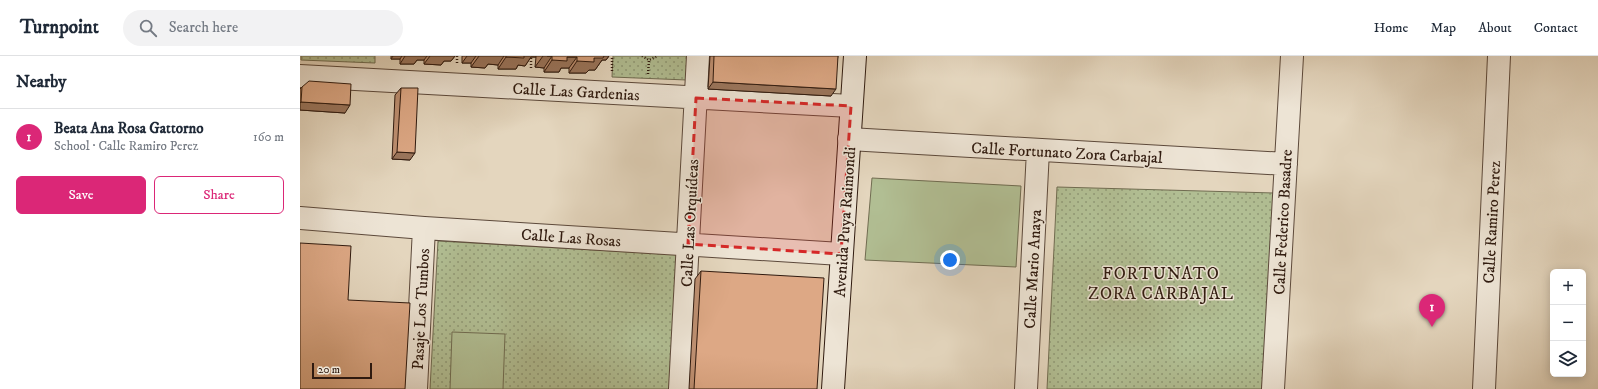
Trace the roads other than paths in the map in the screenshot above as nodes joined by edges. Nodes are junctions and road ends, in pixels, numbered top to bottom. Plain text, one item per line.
1 (698, 56) edge
2 (855, 56) edge
3 (1292, 56) edge
4 (1499, 56) edge
5 (300, 76) edge
6 (696, 98) junction
7 (851, 106) junction
8 (849, 139) junction
9 (1038, 150) junction
10 (1286, 164) junction
11 (300, 218) edge
12 (424, 228) junction
13 (688, 244) junction
14 (842, 254) junction
15 (416, 389) edge
16 (680, 389) edge
17 (833, 389) edge
18 (1026, 389) edge
19 (1273, 389) edge
20 (1484, 389) edge

1 - 6 street, Calle Las Orquídeas
2 - 7 street, Avenida Puya Raimondi
3 - 10 street, Calle Federico Basadre
4 - 20 street, Calle Ramiro Perez
5 - 6 street, Calle Las Gardenias
6 - 7 street, Calle Las Gardenias
6 - 13 street, Calle Las Orquídeas
7 - 8 street, Avenida Puya Raimondi
8 - 9 street, Calle Fortunato Zora Carbajal
8 - 14 street, Avenida Puya Raimondi
9 - 10 street, Calle Fortunato Zora Carbajal
9 - 18 street, Calle Mario Anaya
10 - 19 street, Calle Federico Basadre
11 - 12 street, Calle Las Rosas
12 - 13 street, Calle Las Rosas
12 - 15 street, Pasaje Los Tumbos
13 - 14 street, Calle Las Rosas
13 - 16 street, Calle Las Orquídeas
14 - 17 street, Avenida Puya Raimondi

